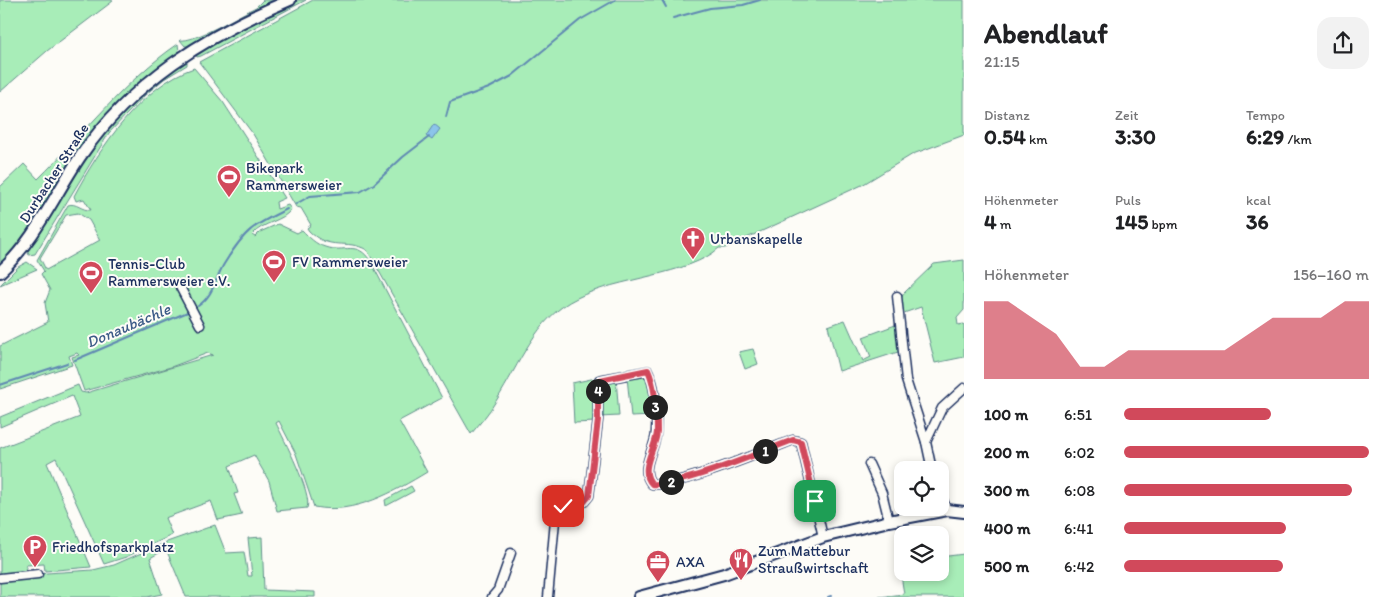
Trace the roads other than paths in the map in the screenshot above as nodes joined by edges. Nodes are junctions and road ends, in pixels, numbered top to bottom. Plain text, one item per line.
1 (290, 0) edge
2 (0, 272) edge
3 (180, 287) dead end
4 (897, 296) dead end
5 (200, 325) dead end
6 (964, 388) edge
7 (926, 442) junction
8 (930, 461) edge
9 (869, 464) dead end
10 (949, 510) edge
11 (964, 512) edge
12 (915, 516) edge
13 (888, 521) junction
14 (823, 537) junction
15 (511, 553) dead end
16 (38, 574) dead end
17 (0, 578) edge
18 (492, 597) edge
19 (548, 597) edge
20 (639, 597) edge

1 - 2 street, Durbacher Straße
3 - 5 street
4 - 7 street
6 - 7 street
7 - 8 street
9 - 13 street
10 - 11 street
12 - 13 street
13 - 14 street
14 - 19 street
14 - 20 street
15 - 18 street
16 - 17 street

